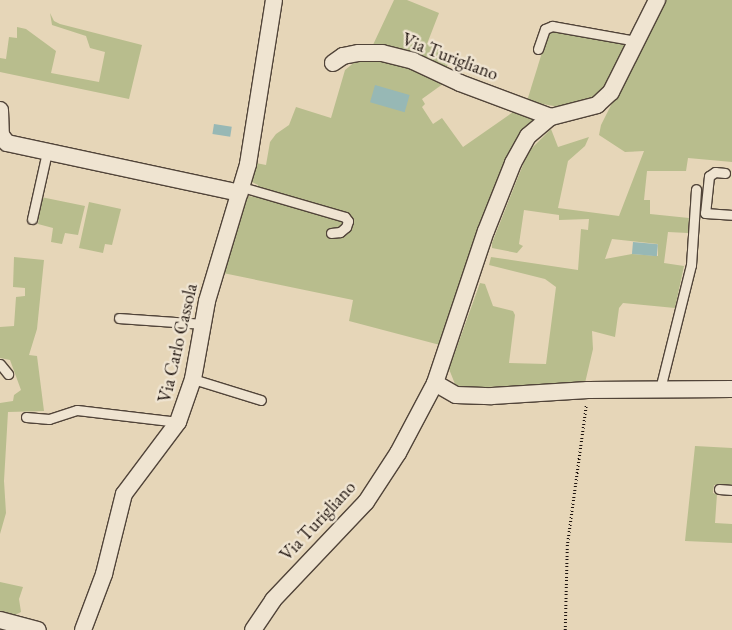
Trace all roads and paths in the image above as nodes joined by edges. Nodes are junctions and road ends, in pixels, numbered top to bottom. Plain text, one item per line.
1 (274, 0) edge
2 (657, 0) edge
3 (636, 41) junction
4 (538, 49) dead end
5 (333, 63) dead end
6 (0, 110) edge
7 (552, 117) junction
8 (47, 152) junction
9 (725, 173) dead end
10 (696, 189) dead end
11 (240, 190) junction
12 (732, 216) edge
13 (32, 219) dead end
14 (330, 233) dead end
15 (119, 318) dead end
16 (203, 324) junction
17 (0, 364) edge
18 (8, 374) dead end
19 (193, 378) junction
20 (435, 383) junction
21 (660, 389) junction
22 (732, 389) edge
23 (588, 390) junction
24 (262, 400) dead end
25 (26, 417) dead end
26 (178, 422) junction
27 (719, 489) dead end
28 (732, 490) edge
29 (0, 620) edge
30 (38, 630) edge
31 (83, 630) edge
32 (253, 630) edge
33 (565, 630) edge

1 - 11 street, Via Carlo Cassola
2 - 3 street, Via Turigliano
3 - 4 lane
3 - 7 street, Via Turigliano
5 - 7 street, Via Turigliano
6 - 8 street
7 - 20 street, Via Turigliano
8 - 11 street
8 - 13 lane
9 - 12 lane
10 - 21 lane
11 - 14 lane
11 - 16 street, Via Carlo Cassola
15 - 16 lane
16 - 19 street, Via Carlo Cassola
17 - 18 lane
19 - 24 lane
19 - 26 street, Via Carlo Cassola
20 - 23 street
20 - 32 street, Via Turigliano
21 - 22 street
21 - 23 street
23 - 33 path
25 - 26 lane
26 - 31 street, Via Carlo Cassola
27 - 28 lane
29 - 30 street

